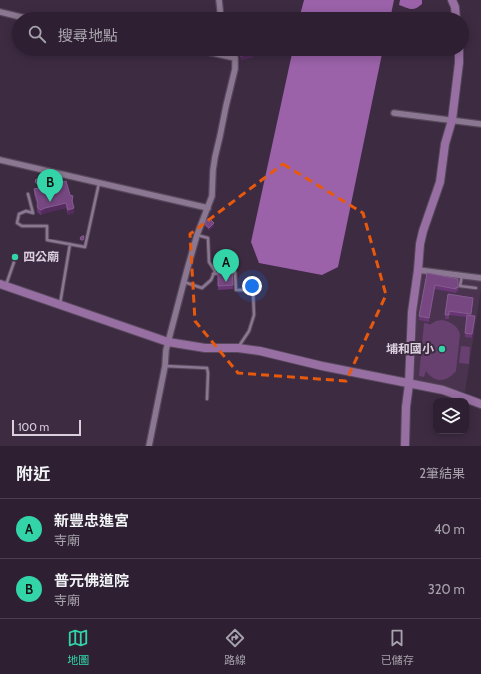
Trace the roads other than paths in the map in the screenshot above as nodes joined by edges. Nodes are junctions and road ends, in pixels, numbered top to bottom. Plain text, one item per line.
1 (220, 0) edge
2 (452, 0) edge
3 (0, 12) edge
4 (221, 12) edge
5 (455, 12) edge
6 (12, 15) edge
7 (226, 56) edge
8 (458, 56) edge
9 (235, 58) joint
10 (394, 112) dead end
11 (452, 120) junction
12 (481, 124) edge
13 (0, 160) edge
14 (99, 183) junction
15 (28, 194) dead end
16 (208, 208) junction
17 (197, 235) junction
18 (70, 244) junction
19 (14, 262) dead end
20 (418, 270) junction
21 (214, 274) junction
22 (462, 275) junction
23 (481, 278) edge
24 (183, 282) junction
25 (3, 285) edge
26 (476, 288) dead end
27 (60, 305) junction
28 (168, 342) junction
29 (238, 348) junction
30 (165, 366) junction
31 (409, 384) junction
32 (207, 399) dead end
33 (481, 404) edge
34 (149, 446) edge
35 (405, 446) edge

1 - 4 street
2 - 5 street
3 - 6 street
7 - 9 street
8 - 11 street
9 - 16 street
10 - 11 street
11 - 12 street
11 - 20 street
13 - 14 street
14 - 16 street
14 - 18 lane
15 - 18 lane
16 - 17 street
17 - 21 lane
17 - 24 street
18 - 27 lane
19 - 25 lane
20 - 22 street
20 - 31 street
21 - 24 lane
21 - 29 lane
22 - 23 street
22 - 26 lane
24 - 28 street
25 - 27 street
27 - 28 street
28 - 29 street
28 - 30 street
29 - 31 street
30 - 32 lane
30 - 34 street
31 - 33 street
31 - 35 street

